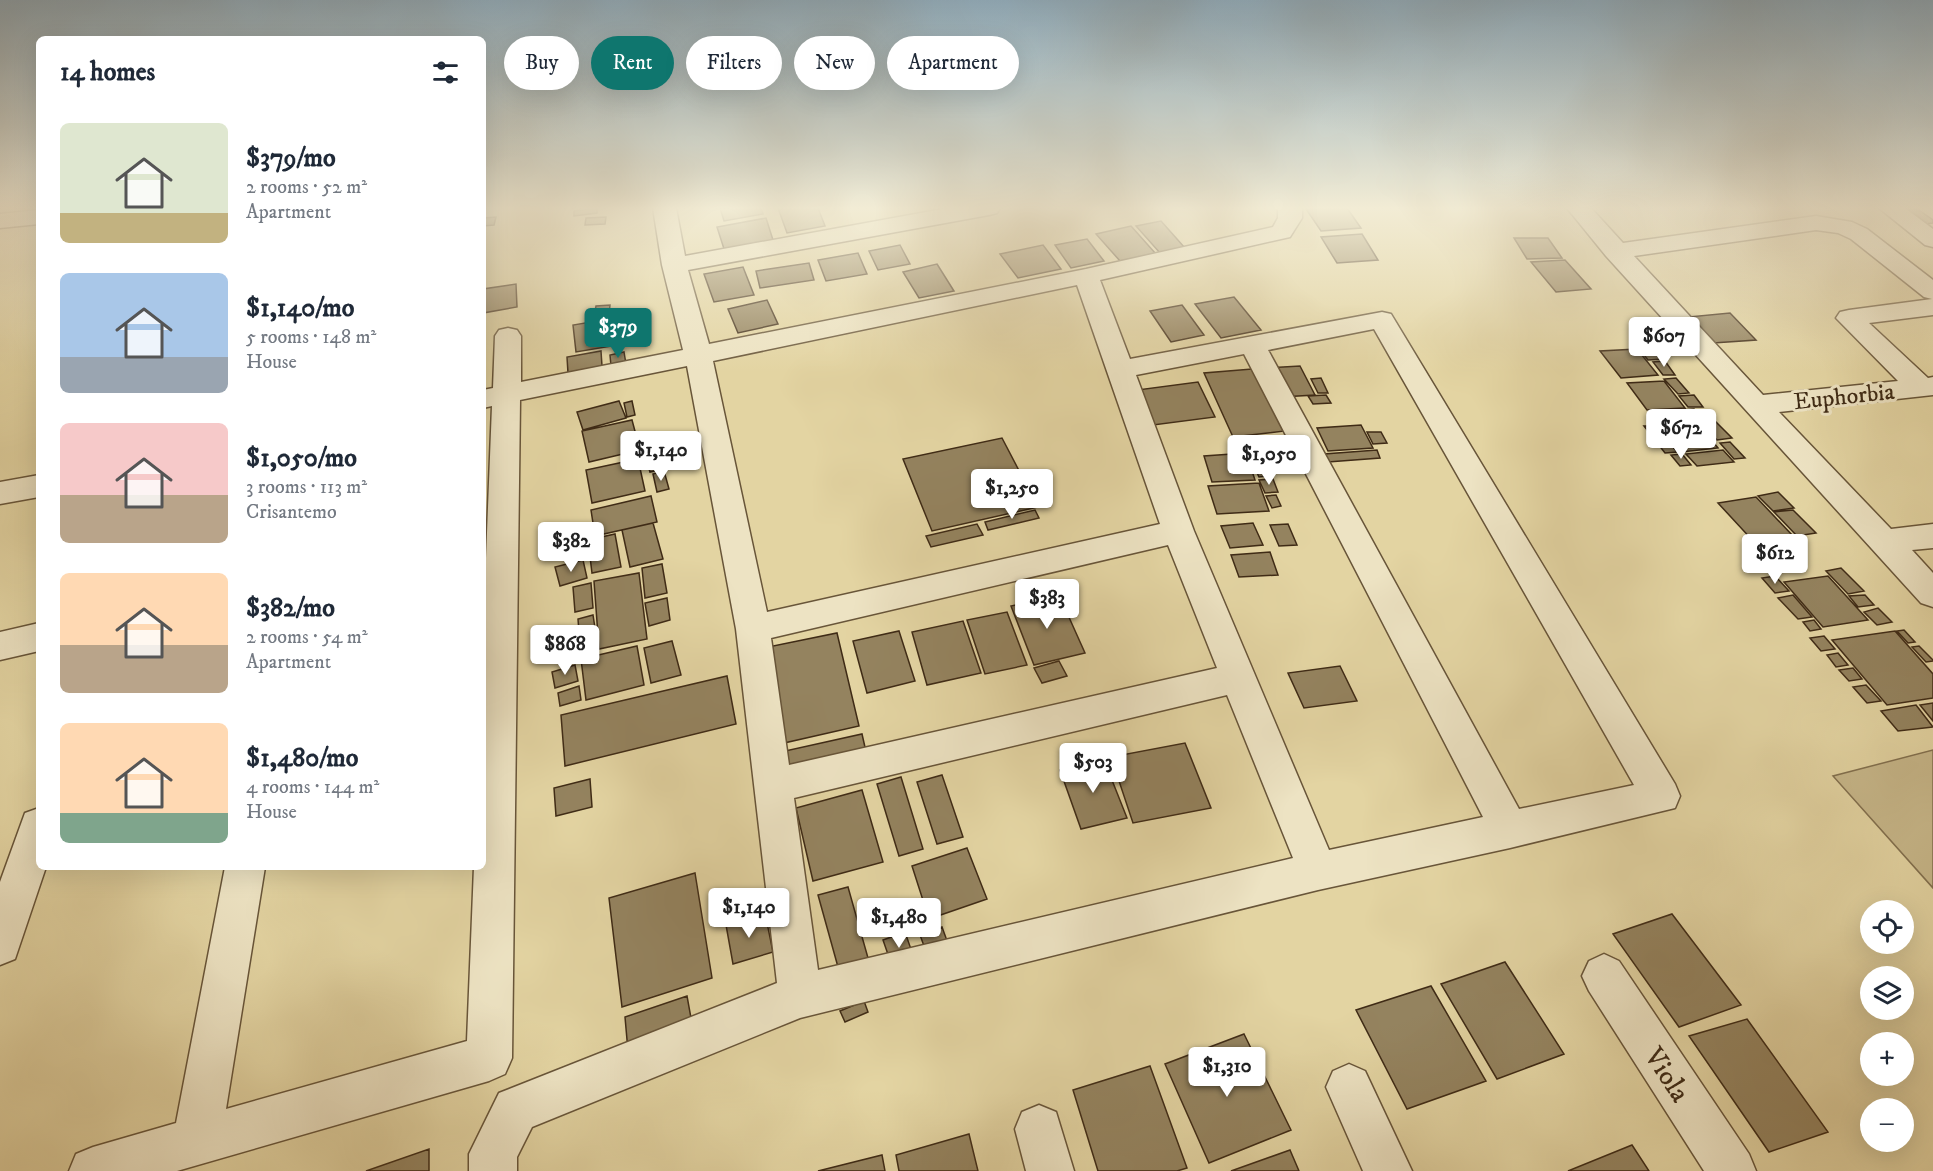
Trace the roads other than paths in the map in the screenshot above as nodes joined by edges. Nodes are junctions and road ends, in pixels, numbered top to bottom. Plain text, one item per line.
1 (687, 263) edge
2 (1145, 263) edge
3 (1626, 263) edge
4 (1896, 263) edge
5 (674, 265) joint
6 (1086, 276) junction
7 (1933, 292) edge
8 (1933, 307) edge
9 (508, 336) dead end
10 (1251, 344) junction
11 (698, 355) junction
12 (1119, 370) junction
13 (1927, 387) edge
14 (495, 397) edge
15 (1756, 405) junction
16 (36, 487) edge
17 (0, 493) edge
18 (1178, 531) junction
19 (1933, 536) edge
20 (1884, 542) junction
21 (1933, 594) edge
22 (753, 629) junction
23 (36, 639) edge
24 (0, 646) edge
25 (1240, 677) junction
26 (772, 786) junction
27 (1510, 830) junction
28 (36, 835) edge
29 (244, 870) edge
30 (1318, 871) junction
31 (0, 944) edge
32 (1604, 976) dead end
33 (800, 996) junction
34 (1349, 1087) dead end
35 (197, 1140) junction
36 (93, 1171) edge
37 (493, 1171) edge
38 (1388, 1171) edge
39 (1732, 1171) edge

1 - 5 street
2 - 6 street
3 - 15 street
4 - 7 street
5 - 11 street
6 - 11 street
6 - 12 street
8 - 13 street
9 - 14 street
10 - 12 street
10 - 27 street
10 - 27 street
11 - 14 street
11 - 22 street
12 - 18 street
13 - 15 street, Euphorbia
14 - 35 street
15 - 20 street
16 - 17 street
18 - 22 street
18 - 25 street
19 - 20 street
20 - 21 street
22 - 26 street
23 - 24 street
25 - 26 street
25 - 30 street
26 - 33 street
27 - 30 street
28 - 31 street
29 - 35 street
30 - 33 street
32 - 39 street, Viola
33 - 37 street
34 - 38 street
35 - 36 street

